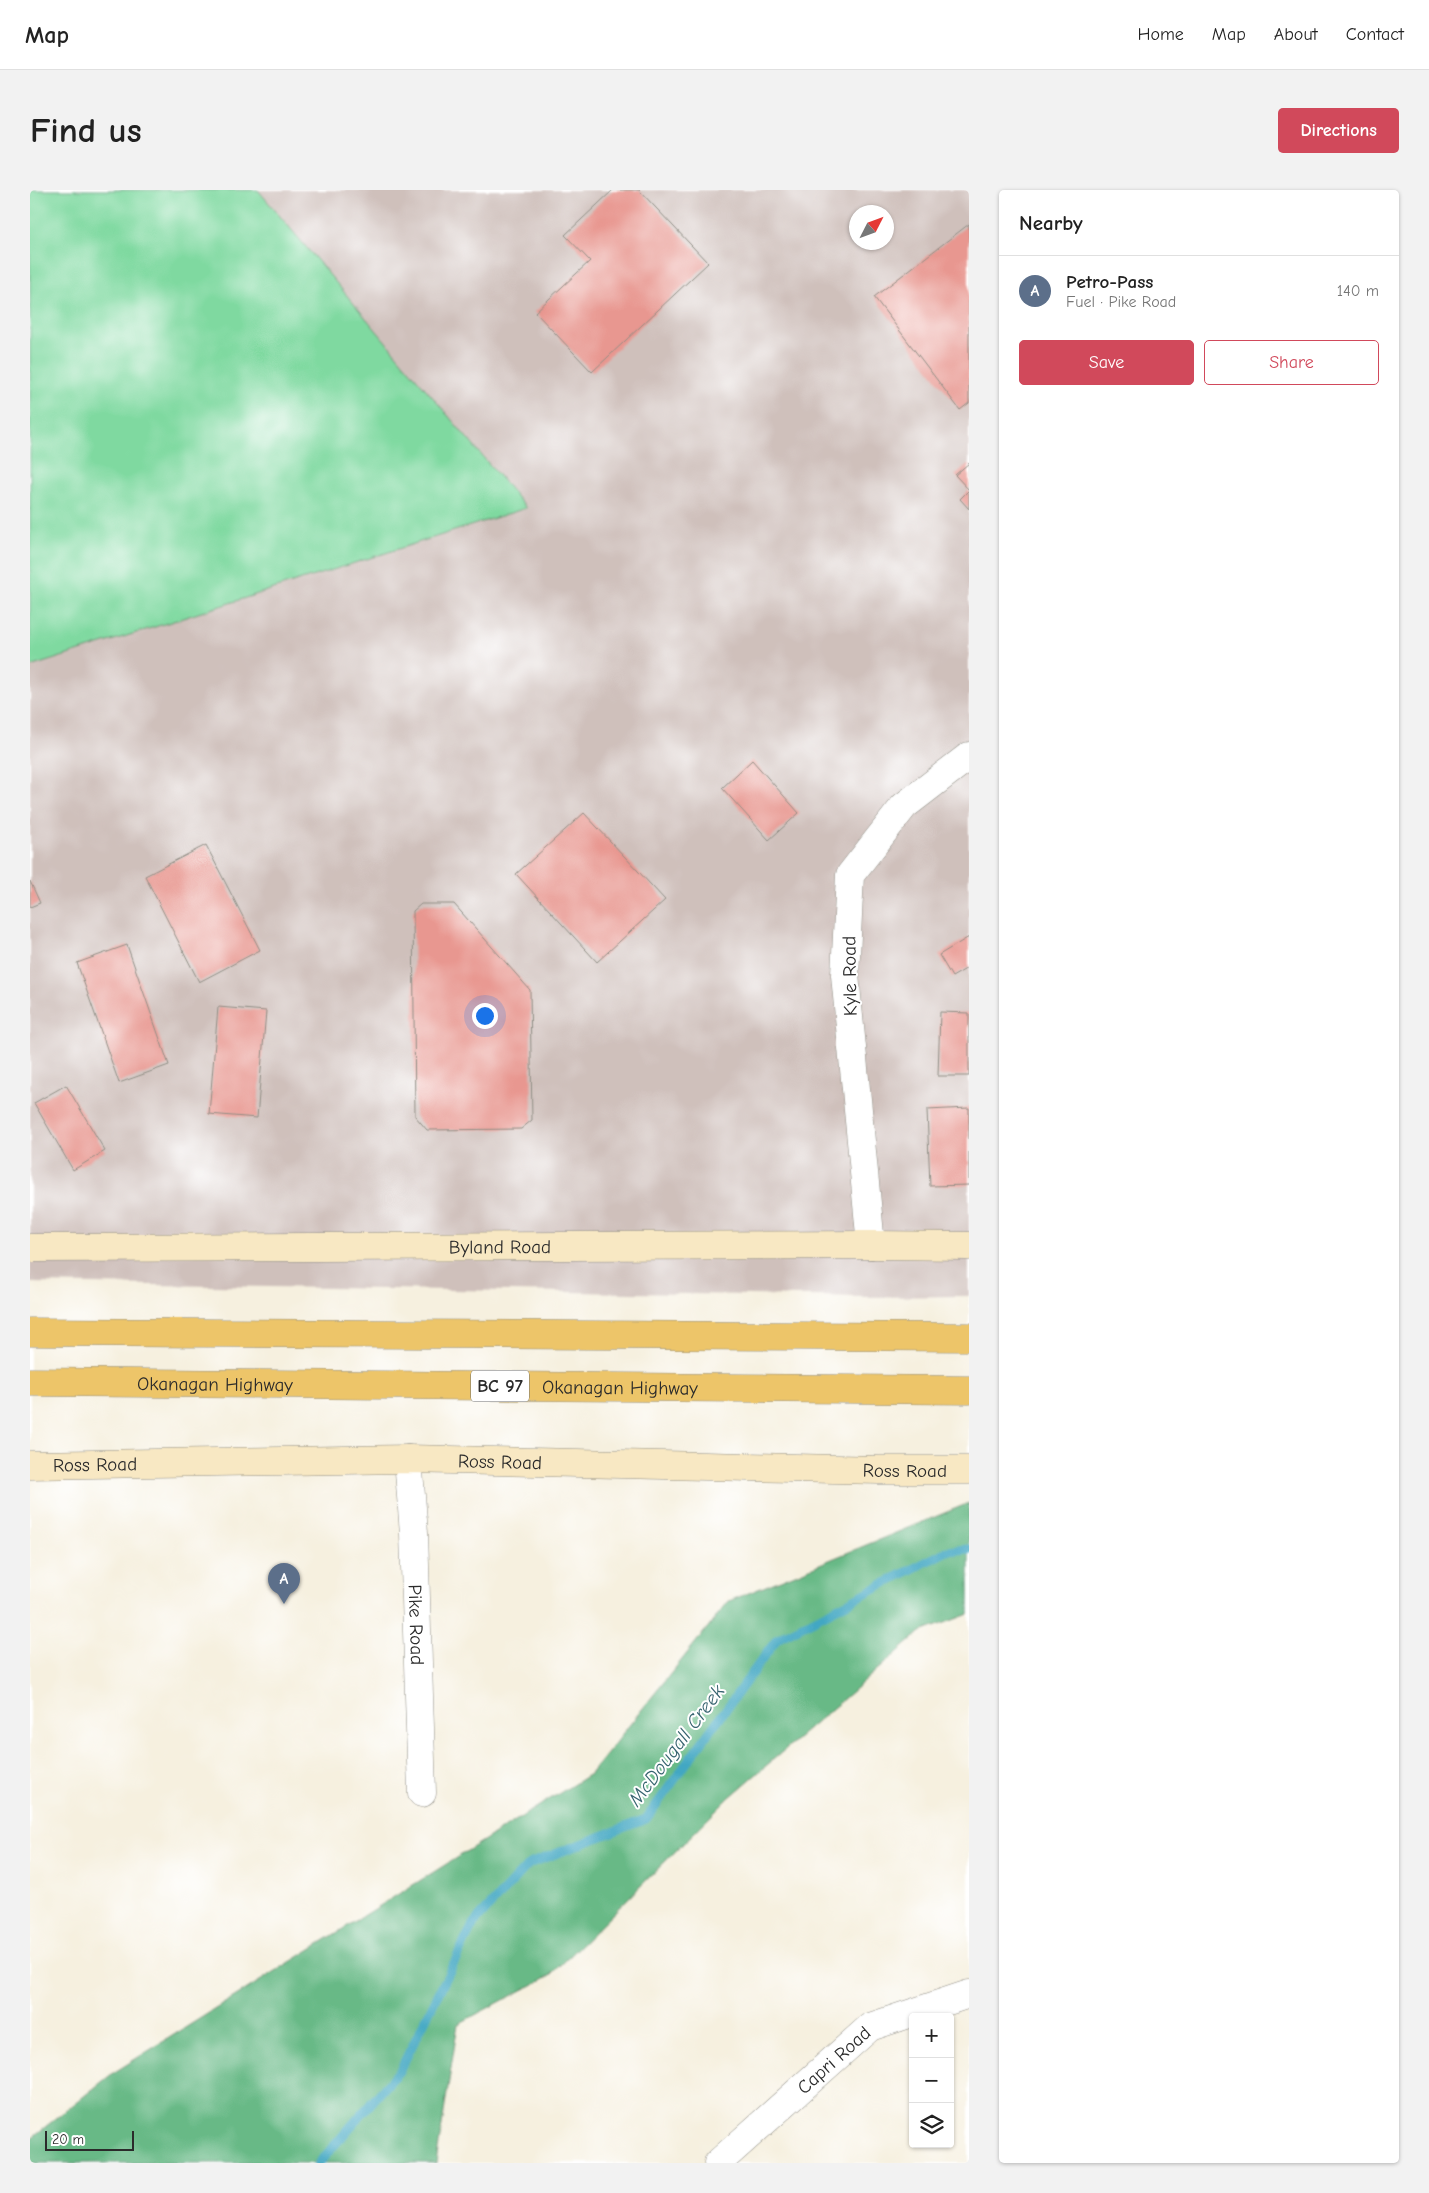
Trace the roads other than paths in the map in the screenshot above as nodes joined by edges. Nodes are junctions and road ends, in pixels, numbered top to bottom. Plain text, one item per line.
1 (969, 756) edge
2 (871, 1245) junction
3 (969, 1246) edge
4 (30, 1248) edge
5 (30, 1332) edge
6 (969, 1337) edge
7 (30, 1382) edge
8 (969, 1390) edge
9 (408, 1459) junction
10 (30, 1465) edge
11 (969, 1470) edge
12 (422, 1793) dead end
13 (969, 1994) edge
14 (718, 2163) edge

1 - 2 street, Kyle Road
2 - 3 street, Byland Road
2 - 4 street, Byland Road
5 - 6 highway
7 - 8 highway, Okanagan Highway / BC 97
9 - 10 street, Ross Road
9 - 11 street, Ross Road
9 - 12 street, Pike Road
13 - 14 street, Capri Road

